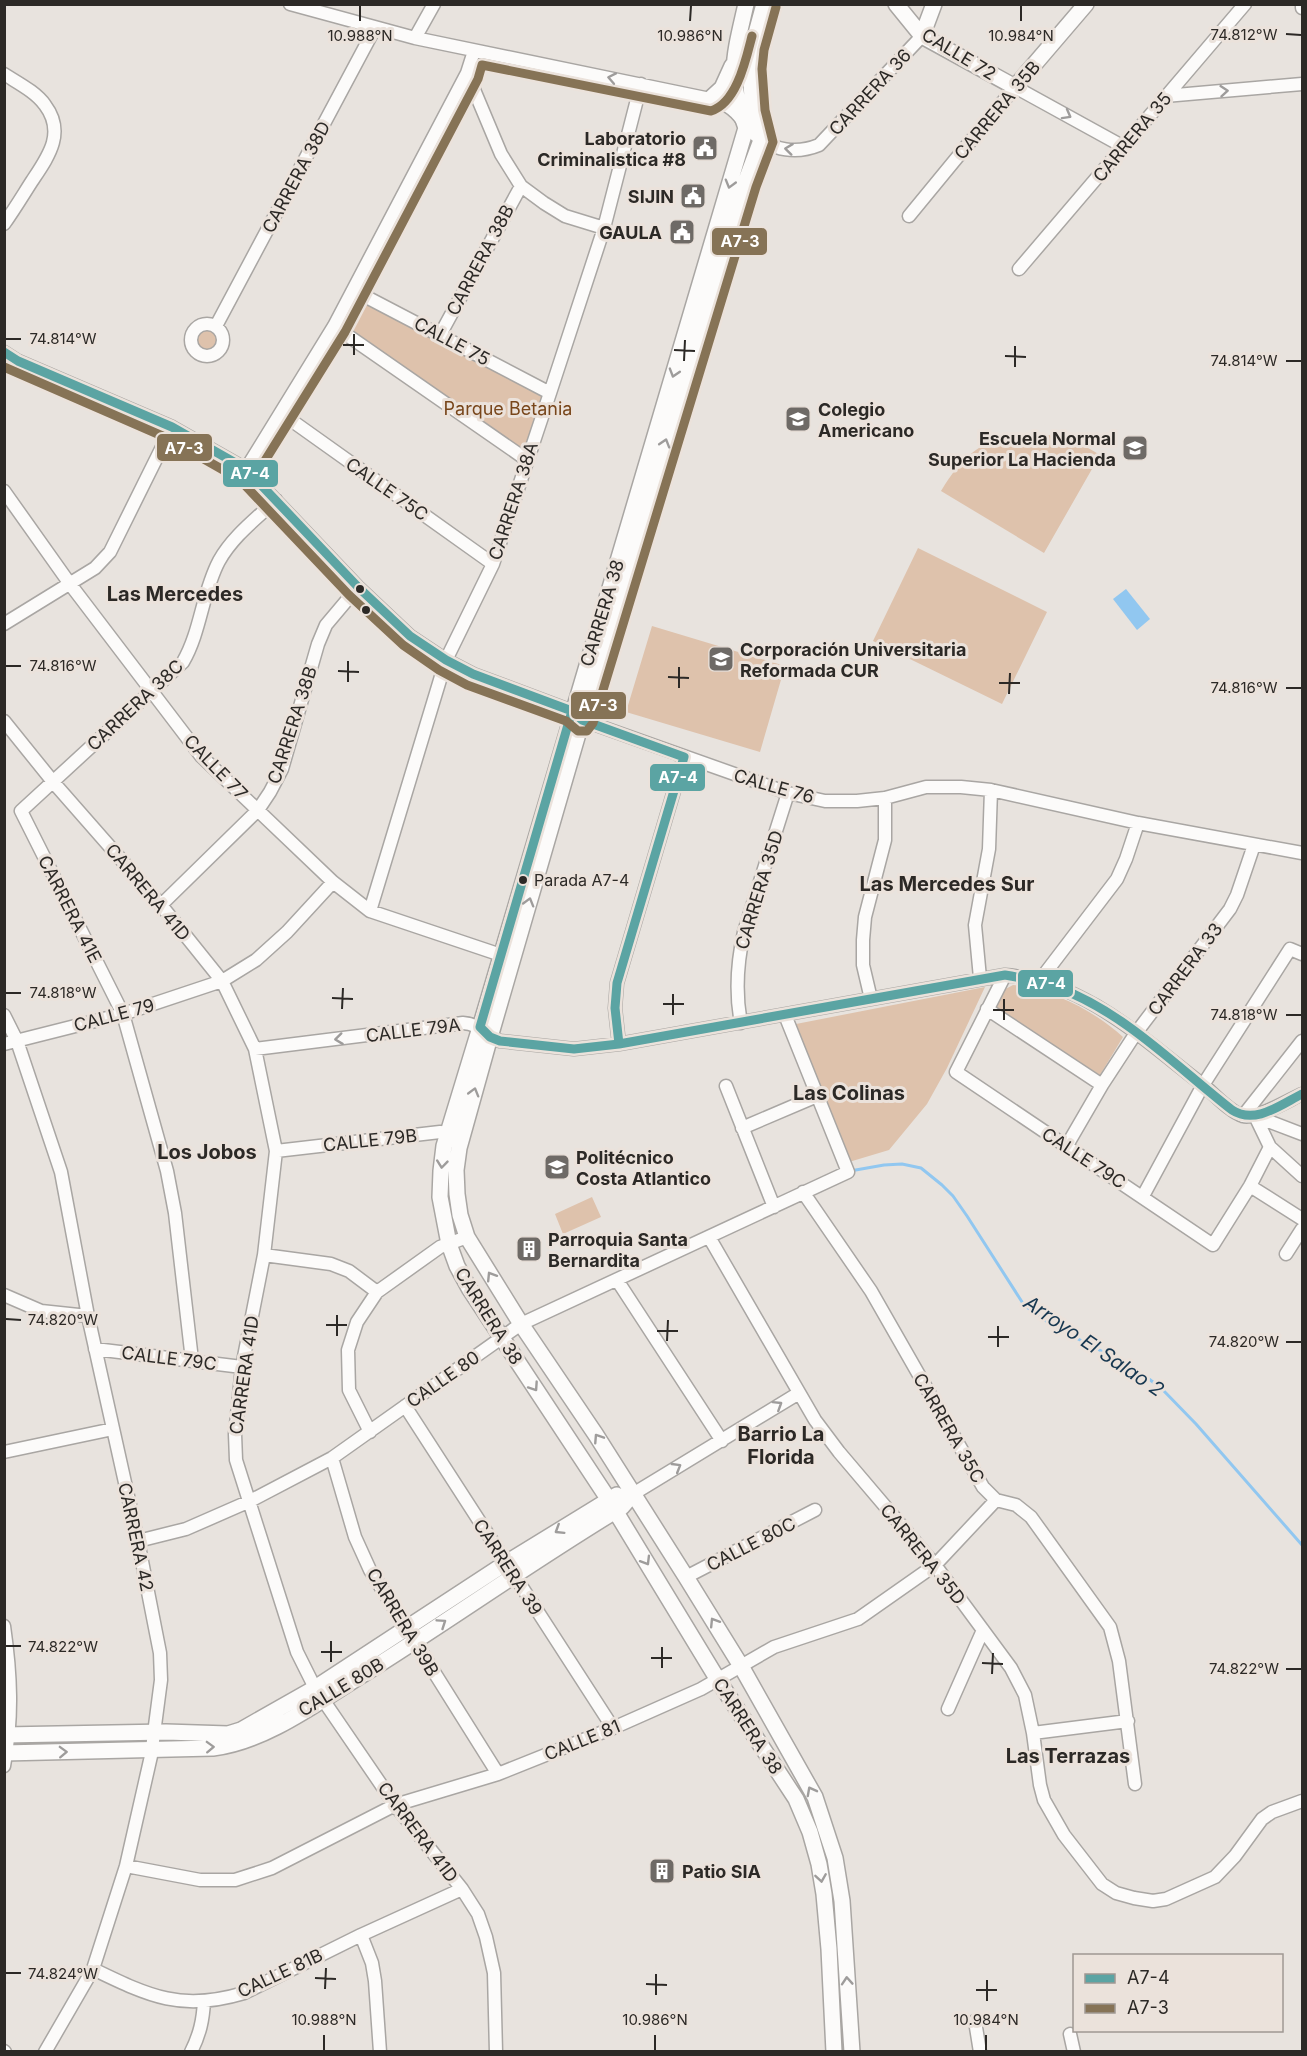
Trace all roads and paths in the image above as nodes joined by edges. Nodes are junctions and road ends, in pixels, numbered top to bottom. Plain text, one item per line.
1 (290, 4) edge
2 (434, 4) edge
3 (746, 4) edge
4 (764, 4) edge
5 (896, 4) edge
6 (934, 4) edge
7 (1086, 4) edge
8 (1245, 4) edge
9 (375, 27) junction
10 (922, 36) junction
11 (415, 38) junction
12 (474, 51) junction
13 (734, 57) junction
14 (467, 73) junction
15 (4, 74) edge
16 (641, 84) junction
17 (1302, 84) edge
18 (1015, 87) junction
19 (1165, 96) junction
20 (710, 99) junction
21 (746, 128) junction
22 (760, 140) junction
23 (1124, 147) junction
24 (20, 173) dead end
25 (32, 182) junction
26 (521, 186) junction
27 (909, 216) dead end
28 (4, 224) edge
29 (604, 228) junction
30 (1019, 269) dead end
31 (353, 290) junction
32 (216, 326) dead end
33 (334, 326) junction
34 (440, 335) junction
35 (4, 352) edge
36 (550, 393) junction
37 (281, 413) junction
38 (172, 426) junction
39 (527, 460) junction
40 (246, 469) junction
41 (4, 491) edge
42 (276, 500) junction
43 (493, 564) junction
44 (70, 584) junction
45 (358, 587) junction
46 (4, 624) edge
47 (446, 660) junction
48 (152, 693) junction
49 (577, 715) junction
50 (4, 721) edge
51 (684, 757) junction
52 (54, 783) junction
53 (991, 790) junction
54 (788, 793) junction
55 (885, 798) junction
56 (258, 810) junction
57 (21, 811) joint
58 (1137, 822) junction
59 (1254, 845) junction
60 (1302, 854) edge
61 (333, 882) junction
62 (160, 904) junction
63 (370, 911) junction
64 (1302, 954) edge
65 (501, 955) junction
66 (1005, 975) junction
67 (980, 978) junction
68 (1040, 980) junction
69 (222, 981) junction
70 (871, 999) junction
71 (987, 1009) junction
72 (123, 1014) junction
73 (785, 1015) junction
74 (4, 1016) edge
75 (741, 1023) junction
76 (485, 1032) junction
77 (1136, 1033) junction
78 (17, 1041) junction
79 (1302, 1041) edge
80 (4, 1044) edge
81 (619, 1044) junction
82 (255, 1049) junction
83 (1102, 1085) junction
84 (1203, 1085) junction
85 (726, 1086) dead end
86 (1302, 1094) edge
87 (817, 1096) junction
88 (1249, 1116) junction
89 (742, 1128) junction
90 (455, 1133) junction
91 (1302, 1134) edge
92 (1066, 1147) junction
93 (1270, 1147) junction
94 (276, 1150) junction
95 (1302, 1176) edge
96 (1250, 1185) junction
97 (803, 1192) junction
98 (1143, 1196) junction
99 (774, 1207) junction
100 (1302, 1220) edge
101 (1302, 1229) edge
102 (468, 1237) junction
103 (709, 1237) junction
104 (449, 1244) junction
105 (1286, 1254) dead end
106 (264, 1255) junction
107 (617, 1280) junction
108 (377, 1292) junction
109 (4, 1295) edge
110 (88, 1316) junction
111 (521, 1324) junction
112 (501, 1338) junction
113 (95, 1348) junction
114 (192, 1360) junction
115 (242, 1367) junction
116 (799, 1393) junction
117 (405, 1406) junction
118 (113, 1429) junction
119 (370, 1432) junction
120 (722, 1441) junction
121 (4, 1452) edge
122 (332, 1458) junction
123 (633, 1494) junction
124 (996, 1500) junction
125 (249, 1501) junction
126 (612, 1505) junction
127 (815, 1510) dead end
128 (138, 1541) junction
129 (935, 1565) junction
130 (510, 1569) junction
131 (686, 1577) junction
132 (4, 1626) edge
133 (406, 1629) junction
134 (983, 1630) junction
135 (414, 1642) junction
136 (741, 1666) junction
137 (718, 1680) junction
138 (318, 1694) junction
139 (948, 1709) dead end
140 (1128, 1721) junction
141 (613, 1728) junction
142 (154, 1732) junction
143 (1033, 1733) junction
144 (7, 1735) edge
145 (152, 1749) junction
146 (5, 1757) edge
147 (498, 1774) junction
148 (1135, 1784) dead end
149 (1302, 1801) edge
150 (395, 1805) junction
151 (126, 1866) junction
152 (462, 1889) junction
153 (361, 1935) junction
154 (93, 1969) junction
155 (204, 2001) junction
156 (975, 2021) dead end
157 (1070, 2034) dead end
158 (45, 2052) edge
159 (191, 2052) edge
160 (380, 2052) edge
161 (496, 2052) edge
162 (834, 2052) edge
163 (852, 2052) edge
164 (980, 2052) edge
165 (1074, 2052) edge

1 - 9 street
2 - 11 street
3 - 13 main road
4 - 22 main road
5 - 10 main road, CALLE 72
6 - 10 main road, CARRERA 36
7 - 18 main road, CARRERA 35B
8 - 19 street, CARRERA 35
9 - 11 street
9 - 32 street, CARRERA 38D
10 - 18 main road, CALLE 72
10 -> 22 street, CARRERA 36
11 - 12 street
12 - 14 street
16 -> 12 street
13 - 20 main road
13 - 21 main road
14 - 26 street
14 - 31 street
15 - 25 street
16 - 20 street
16 - 29 street, CARRERA 38A
19 -> 17 street
18 -> 23 street, CALLE 72
18 - 27 street, CARRERA 35B
19 - 23 street, CARRERA 35
20 - 21 street
21 - 22 street
21 -> 49 main road, CARRERA 38
49 -> 22 main road, CARRERA 38
23 - 30 street, CARRERA 35
24 - 25 street
25 - 28 street
26 - 29 street
26 - 34 street, CARRERA 38B
29 - 36 street, CARRERA 38A
31 - 33 street
31 - 34 street, CALLE 75
33 - 37 street
33 - 39 street
34 - 36 street, CALLE 75
35 - 38 street, CALLE 76
36 - 39 street, CARRERA 38A
37 - 40 street
37 - 43 street, CALLE 75C
38 - 40 street, CALLE 76
38 - 44 street
39 - 43 street, CARRERA 38A
40 - 42 street, CALLE 76
41 - 44 street, CALLE 77
42 - 45 street, CALLE 76
42 - 48 street, CARRERA 38C
43 - 47 street, CARRERA 38A
44 - 46 street
44 - 48 street, CALLE 77
45 - 47 street, CALLE 76
45 - 56 street, CARRERA 38B
47 - 49 street, CALLE 76
47 - 63 street, CARRERA 38A
48 - 52 street, CARRERA 38C
48 - 56 street, CALLE 77
49 - 51 street, CALLE 76
49 - 65 main road, CARRERA 38
76 -> 49 main road, CARRERA 38
50 - 52 street, CARRERA 41D
51 - 54 street, CALLE 76
51 - 81 street
52 - 57 street, CARRERA 38C
52 - 62 street, CARRERA 41D
53 - 55 street, CALLE 76
53 - 58 street, CALLE 76
53 - 67 street
54 - 55 street, CALLE 76
54 - 75 street, CARRERA 35D
55 - 70 street
56 - 61 street, CALLE 77
56 - 62 street, CARRERA 38B
57 - 72 street, CARRERA 41E
58 - 59 street, CALLE 76
58 - 68 street
59 - 60 street, CALLE 76
59 - 77 street, CARRERA 33
61 - 63 street, CALLE 77
61 - 69 street
62 - 69 street, CARRERA 41D
63 - 65 street, CALLE 77
64 - 84 street
65 - 76 main road, CARRERA 38
66 - 67 street, CALLE 79A
66 - 68 street, CALLE 79A
66 - 71 street
67 - 70 street, CALLE 79A
68 - 77 street, CALLE 79A
69 - 72 street, CALLE 79
69 - 82 street, CARRERA 41D
70 - 73 street, CALLE 79A
71 - 83 street
71 - 92 street, CALLE 79C
72 - 78 street, CALLE 79
72 - 114 street, CARRERA 41E
73 - 75 street, CALLE 79A
73 - 87 street
74 - 78 street, CARRERA 42
75 - 81 street, CALLE 79A
76 - 81 street, CALLE 79A
76 -> 82 street, CALLE 79A
76 - 90 main road, CARRERA 38
77 - 83 street, CARRERA 33
77 - 84 street, CALLE 79A
78 - 80 street, CALLE 79
78 - 110 street, CARRERA 42
79 - 88 street
82 - 94 street, CARRERA 41D
83 - 92 street, CARRERA 33
84 - 88 street, CALLE 79A
84 - 98 street
85 - 89 street
86 - 88 street
87 - 89 street
87 - 97 street, CALLE 80
88 - 91 street
88 - 93 street
89 - 99 street
90 - 94 street, CALLE 79B
90 - 102 main road, CARRERA 38
90 -> 104 main road, CARRERA 38
92 - 98 street, CALLE 79C
93 - 95 street
93 - 96 street
94 - 106 street, CARRERA 41D
96 - 98 street, CALLE 79C
96 - 100 street
97 - 99 street, CALLE 80
97 - 124 street, CARRERA 35C
99 - 103 street, CALLE 80
101 - 105 street
102 - 104 street
111 -> 102 main road, CARRERA 38
103 - 107 street, CALLE 80
103 - 116 street, CARRERA 35D
104 - 108 street
104 - 112 main road, CARRERA 38
106 - 108 street
106 - 115 street, CARRERA 41D
107 - 111 street, CALLE 80
107 - 120 street
108 - 119 street
109 - 110 street
110 - 113 street, CARRERA 42
111 - 112 street, CALLE 80
123 -> 111 main road, CARRERA 38
112 - 117 street, CALLE 80
112 -> 126 main road, CARRERA 38
113 - 114 street, CALLE 79C
113 - 118 street, CARRERA 42
114 - 115 street, CALLE 79C
115 - 125 street, CARRERA 41D
120 -> 116 street, CALLE 80B
116 - 129 street, CARRERA 35D
117 - 119 street, CALLE 80
117 - 130 street, CARRERA 39
118 - 121 street
118 - 128 street, CARRERA 42
119 - 122 street, CALLE 80
123 -> 120 street, CALLE 80B
122 - 125 street, CALLE 80
122 - 133 street, CARRERA 39B
123 - 126 main road, CALLE 80B
123 - 131 main road, CARRERA 38
124 - 129 street, CALLE 81
124 - 140 street, CARRERA 35C
125 - 128 street, CALLE 80
125 - 138 street, CARRERA 41D
126 - 130 main road, CALLE 80B
126 -> 137 main road, CARRERA 38
127 - 131 street, CALLE 80C
128 - 142 street, CARRERA 42
129 - 134 street, CARRERA 35D
129 - 136 street, CALLE 81
130 - 133 main road, CALLE 80B
135 -> 130 main road, CALLE 80B
130 - 141 street, CARRERA 39
136 -> 131 main road, CARRERA 38
132 - 144 street
133 - 135 street, CARRERA 39B
133 - 138 main road, CALLE 80B
134 - 139 street
134 - 143 street, CARRERA 35D
135 - 138 main road, CALLE 80B
135 - 147 street, CARRERA 39B
136 - 137 street, CALLE 81
163 -> 136 main road, CARRERA 38
137 - 141 street, CALLE 81
137 -> 162 main road, CARRERA 38
138 - 142 main road, CALLE 80B
145 -> 138 main road, CALLE 80B
138 - 150 street, CARRERA 41D
140 - 143 street
140 - 148 street, CARRERA 35C
141 - 147 street, CALLE 81
142 - 144 main road, CALLE 80B
142 - 145 street, CARRERA 42
143 - 149 street, CARRERA 35D
144 - 146 street
146 -> 145 main road, CALLE 80B
145 - 151 street, CARRERA 42
147 - 150 street, CALLE 81
150 - 151 street, CALLE 81
150 - 152 street, CARRERA 41D
151 - 154 street, CARRERA 42
152 - 153 street, CALLE 81B
152 - 161 street, CARRERA 41D
153 - 155 street, CALLE 81B
153 - 160 street
154 - 155 street, CALLE 81B
154 - 158 street, CARRERA 42
155 - 159 street
156 - 164 street
157 - 165 street

